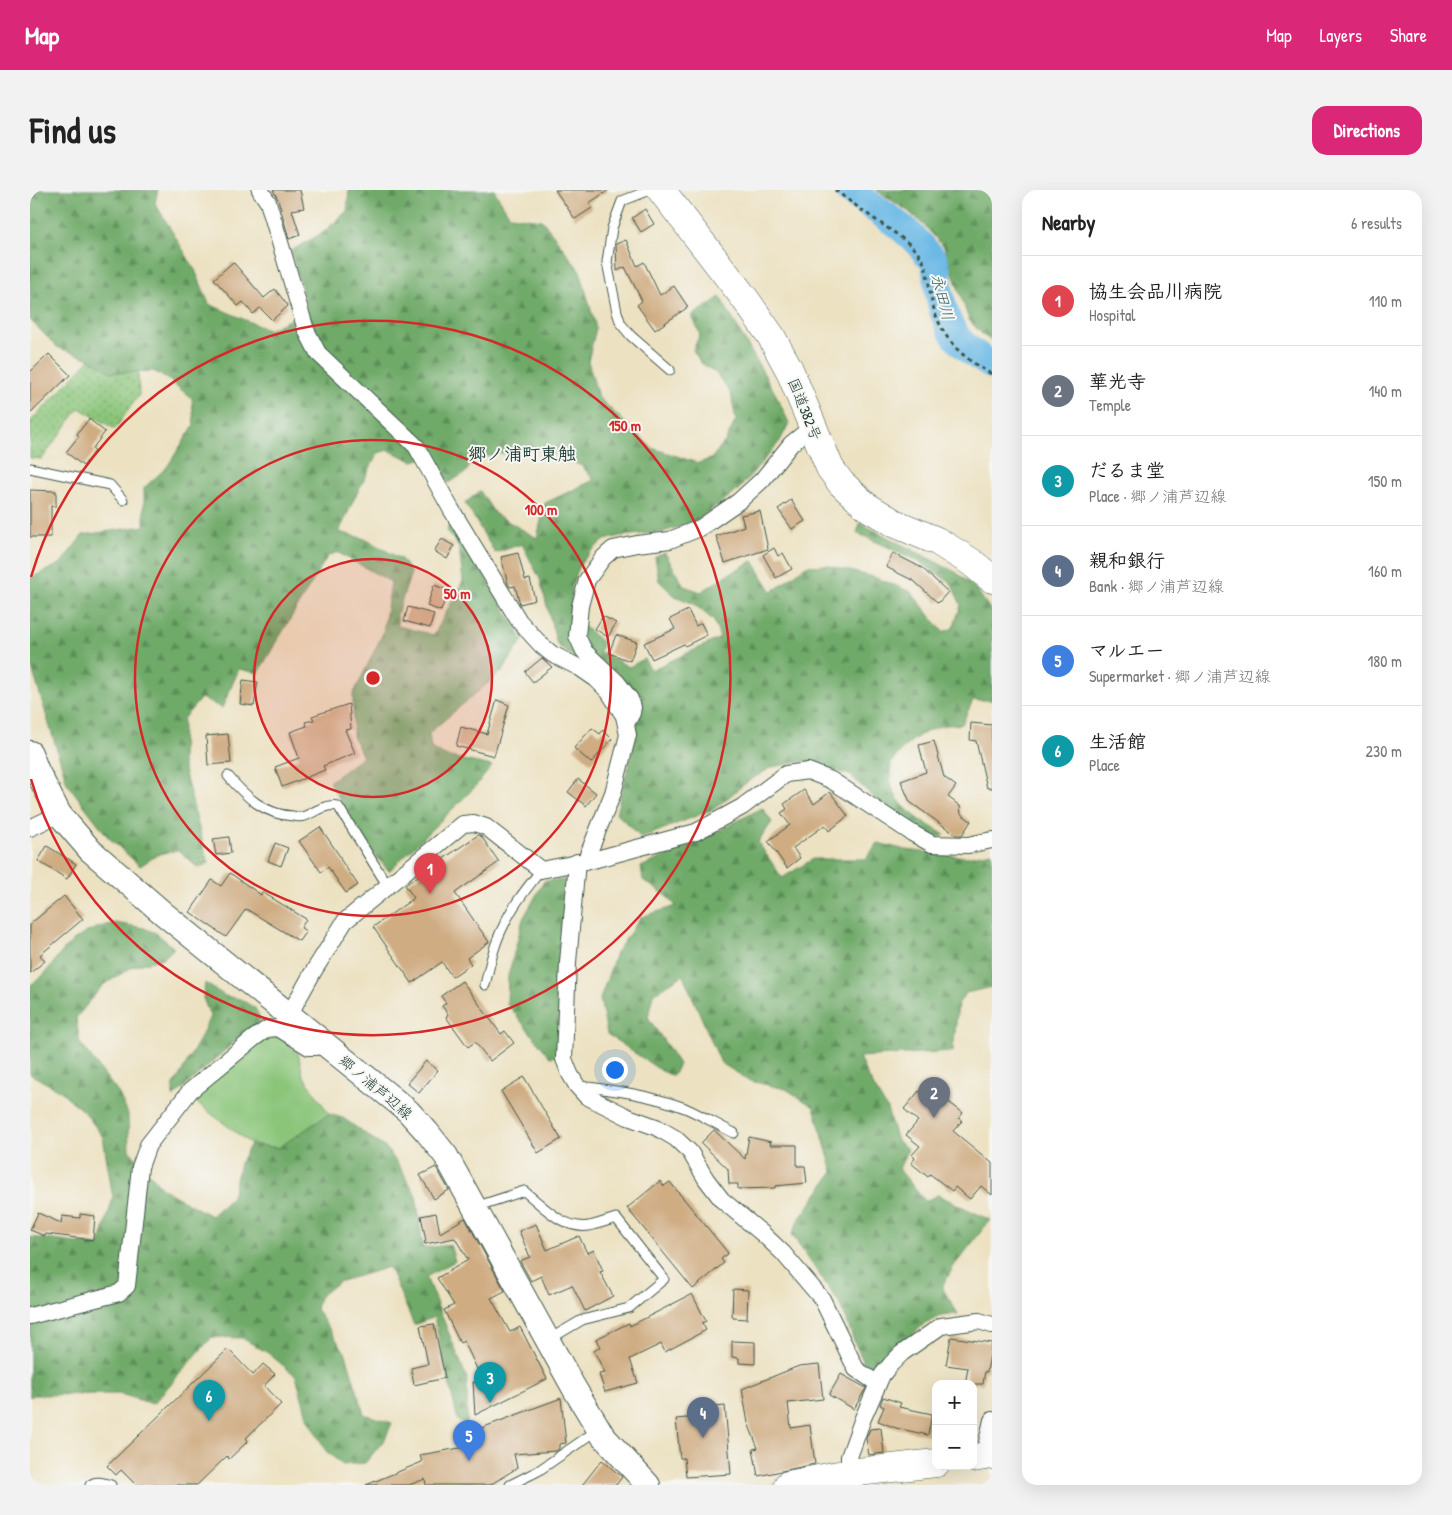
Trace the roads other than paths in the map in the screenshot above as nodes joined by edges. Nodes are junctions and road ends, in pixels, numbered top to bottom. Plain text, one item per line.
1 (260, 190) edge
2 (650, 190) edge
3 (661, 190) edge
4 (670, 370) dead end
5 (812, 427) junction
6 (30, 468) edge
7 (123, 500) dead end
8 (992, 579) edge
9 (626, 724) junction
10 (30, 753) edge
11 (228, 776) dead end
12 (59, 814) junction
13 (30, 828) edge
14 (992, 840) edge
15 (581, 862) junction
16 (541, 870) junction
17 (387, 885) junction
18 (485, 985) dead end
19 (289, 1015) junction
20 (322, 1043) junction
21 (577, 1086) junction
22 (734, 1133) dead end
23 (474, 1207) junction
24 (30, 1316) edge
25 (992, 1325) edge
26 (548, 1340) junction
27 (878, 1384) junction
28 (992, 1420) edge
29 (599, 1429) junction
30 (984, 1456) edge
31 (932, 1463) edge
32 (849, 1473) junction
33 (90, 1485) edge
34 (111, 1485) edge
35 (510, 1485) edge
36 (648, 1485) edge
37 (788, 1485) edge

1 - 9 street
2 - 4 lane
3 - 5 highway, 国道382号
5 - 8 highway, 国道382号
5 - 9 street
6 - 7 lane
9 - 15 street
10 - 12 main road, 郷ノ浦芦辺線
11 - 17 lane
12 - 13 street
12 - 19 main road, 郷ノ浦芦辺線
14 - 15 street
15 - 16 street
15 - 21 street
16 - 17 street
16 - 18 lane
17 - 19 street
19 - 20 main road, 郷ノ浦芦辺線
20 - 23 main road, 郷ノ浦芦辺線
20 - 24 street
21 - 22 lane
21 - 27 street
23 - 26 main road, 郷ノ浦芦辺線
23 - 26 lane
25 - 27 street
26 - 29 main road, 郷ノ浦芦辺線
27 - 32 street
28 - 30 street
29 - 35 lane
29 - 36 main road, 郷ノ浦芦辺線
31 - 32 highway
32 - 37 highway
33 - 34 lane

